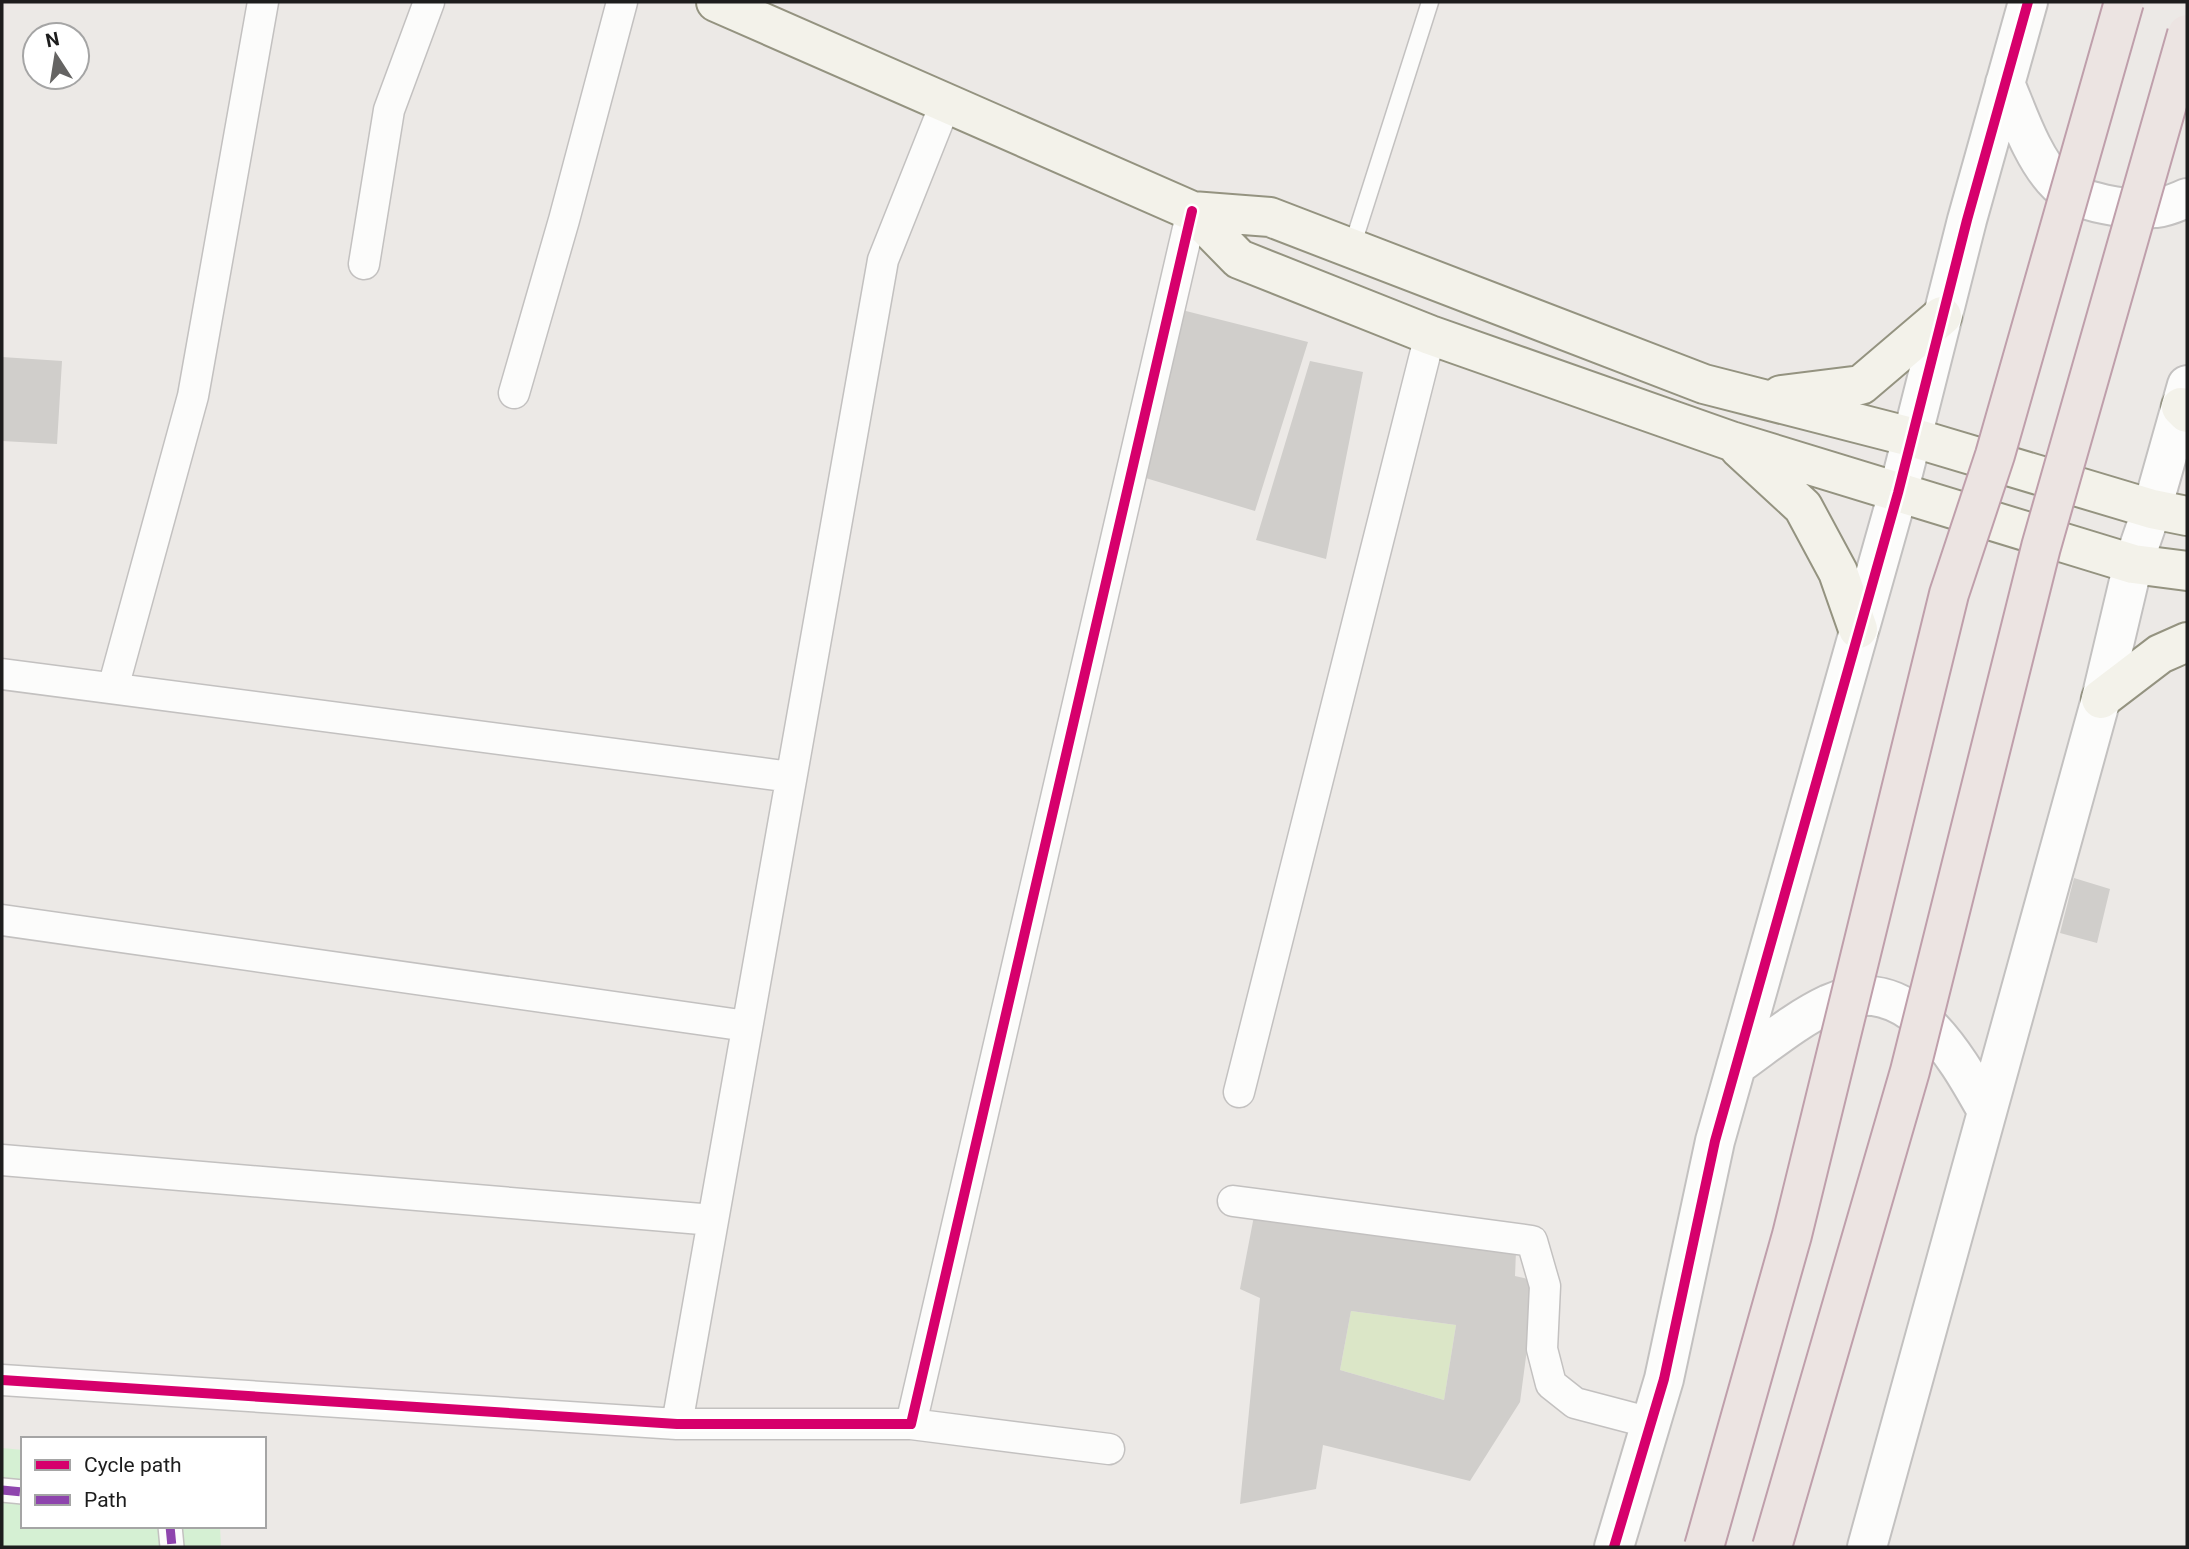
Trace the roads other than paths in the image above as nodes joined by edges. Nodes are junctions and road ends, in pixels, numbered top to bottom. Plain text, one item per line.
1 (263, 2) edge
2 (429, 2) edge
3 (622, 2) edge
4 (716, 2) edge
5 (1430, 2) edge
6 (2028, 2) edge
7 (2124, 2) edge
8 (2187, 34) edge
9 (2006, 83) junction
10 (946, 102) junction
11 (2187, 198) edge
12 (1192, 211) junction
13 (1351, 250) junction
14 (364, 264) dead end
15 (1942, 316) junction
16 (1430, 335) junction
17 (514, 393) dead end
18 (1758, 398) junction
19 (2185, 402) edge
20 (1911, 437) junction
21 (1731, 441) junction
22 (1898, 493) junction
23 (2170, 513) edge
24 (2133, 564) junction
25 (2187, 571) edge
26 (1858, 629) junction
27 (2187, 642) edge
28 (2, 674) edge
29 (113, 688) junction
30 (2101, 699) junction
31 (791, 777) junction
32 (2, 920) edge
33 (747, 1026) junction
34 (1736, 1066) junction
35 (1239, 1092) dead end
36 (1987, 1111) junction
37 (2, 1160) edge
38 (1233, 1201) dead end
39 (713, 1220) junction
40 (2, 1380) edge
41 (1651, 1423) junction
42 (677, 1424) junction
43 (911, 1424) junction
44 (1109, 1449) dead end
45 (2, 1490) edge
46 (21, 1492) edge
47 (170, 1528) edge
48 (172, 1547) edge
49 (1614, 1547) edge
50 (1704, 1547) edge
51 (1772, 1547) edge
52 (1867, 1547) edge

1 - 29 street
2 - 14 street
3 - 17 street
4 - 10 main road
5 - 13 lane
6 - 9 street
7 - 50 highway, bridge
8 - 51 highway, bridge
9 - 11 street
9 - 15 street
10 - 12 main road
10 - 31 street
12 - 13 main road
12 - 16 main road
12 - 43 street
13 - 18 main road
15 - 18 main road
15 - 20 street
16 - 21 main road
16 - 35 street
18 - 20 main road
19 - 23 street
20 - 22 street
20 - 23 main road
21 - 22 main road
21 - 26 main road
22 - 24 main road
22 - 26 street
23 - 24 street
24 - 25 main road
24 - 30 street
26 - 34 street
27 - 30 main road
28 - 29 street
29 - 31 street
30 - 36 street
31 - 33 street
32 - 33 street
33 - 39 street
34 - 36 street
34 - 41 street
36 - 52 street
37 - 39 street
38 - 41 street
39 - 42 street
40 - 42 street
41 - 49 street
42 - 43 street
43 - 44 street
45 - 46 street
47 - 48 street

